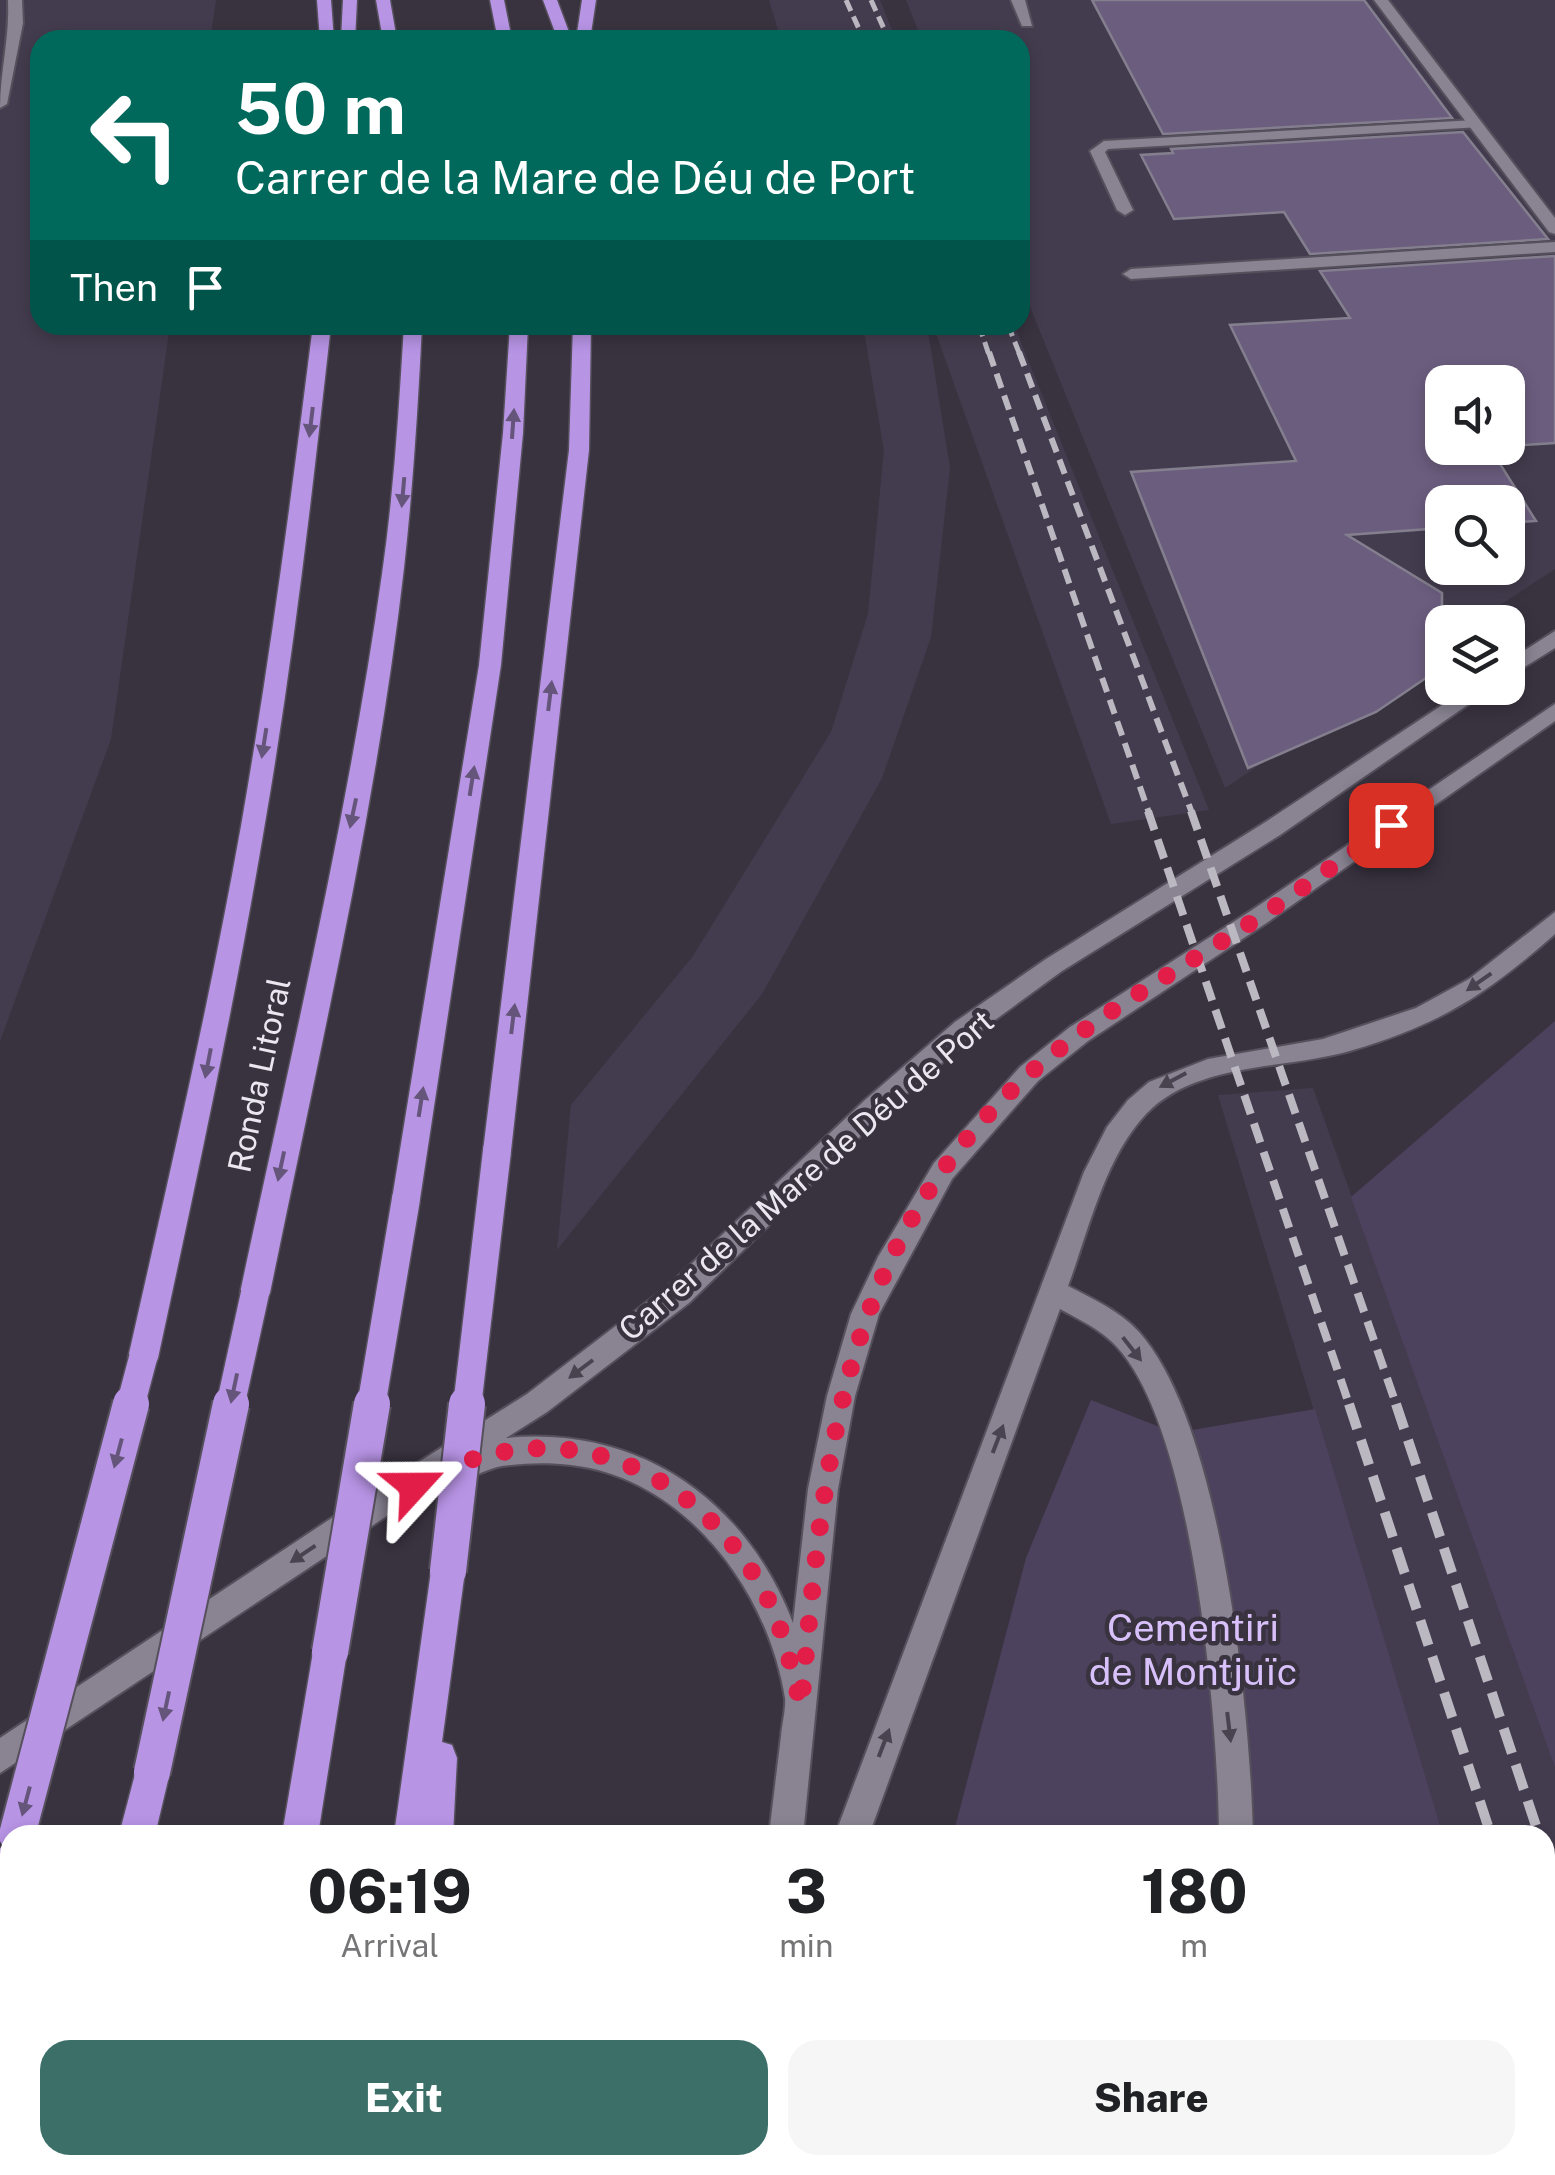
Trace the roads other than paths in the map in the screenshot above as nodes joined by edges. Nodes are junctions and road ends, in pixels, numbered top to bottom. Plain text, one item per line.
1 (15, 0) edge
2 (324, 0) edge
3 (350, 0) edge
4 (383, 0) edge
5 (497, 0) edge
6 (550, 0) edge
7 (578, 0) edge
8 (589, 0) edge
9 (1018, 0) edge
10 (1381, 0) edge
11 (1027, 23) dead end
12 (326, 30) edge
13 (348, 30) edge
14 (388, 30) edge
15 (502, 30) edge
16 (561, 30) edge
17 (582, 30) edge
18 (584, 30) edge
19 (0, 104) edge
20 (1475, 124) junction
21 (1125, 210) dead end
22 (1555, 228) edge
23 (1555, 247) edge
24 (1131, 274) dead end
25 (321, 335) edge
26 (413, 335) edge
27 (518, 335) edge
28 (582, 335) edge
29 (1555, 638) edge
30 (1525, 658) edge
31 (1457, 705) edge
32 (1555, 711) edge
33 (1555, 921) edge
34 (1054, 1292) junction
35 (384, 1500) junction
36 (448, 1571) junction
37 (801, 1706) junction
38 (0, 1757) edge
39 (20, 1825) edge
40 (139, 1825) edge
41 (302, 1825) edge
42 (413, 1825) edge
43 (435, 1825) edge
44 (787, 1825) edge
45 (856, 1825) edge
46 (1236, 1825) edge

1 - 19 street
2 - 12 highway
3 - 13 highway
4 - 14 highway
5 - 15 highway
6 - 16 highway
7 - 17 highway
8 - 18 highway
9 - 11 street
10 - 20 street
20 - 21 street
20 - 22 street
23 - 24 street
25 -> 39 highway, bridge
26 -> 40 highway, Ronda Litoral, bridge
41 -> 27 highway, bridge
36 -> 28 highway, bridge
29 - 30 street
31 -> 35 street, Carrer de la Mare de Déu de Port
32 - 37 street, Carrer de la Mare de Déu de Port
33 -> 34 street
45 -> 34 street
34 -> 46 street
35 - 37 street, Carrer de la Mare de Déu de Port
35 -> 38 street, Carrer de la Mare de Déu de Port
36 - 42 highway
36 - 43 highway
37 - 44 street, Carrer de la Mare de Déu de Port

